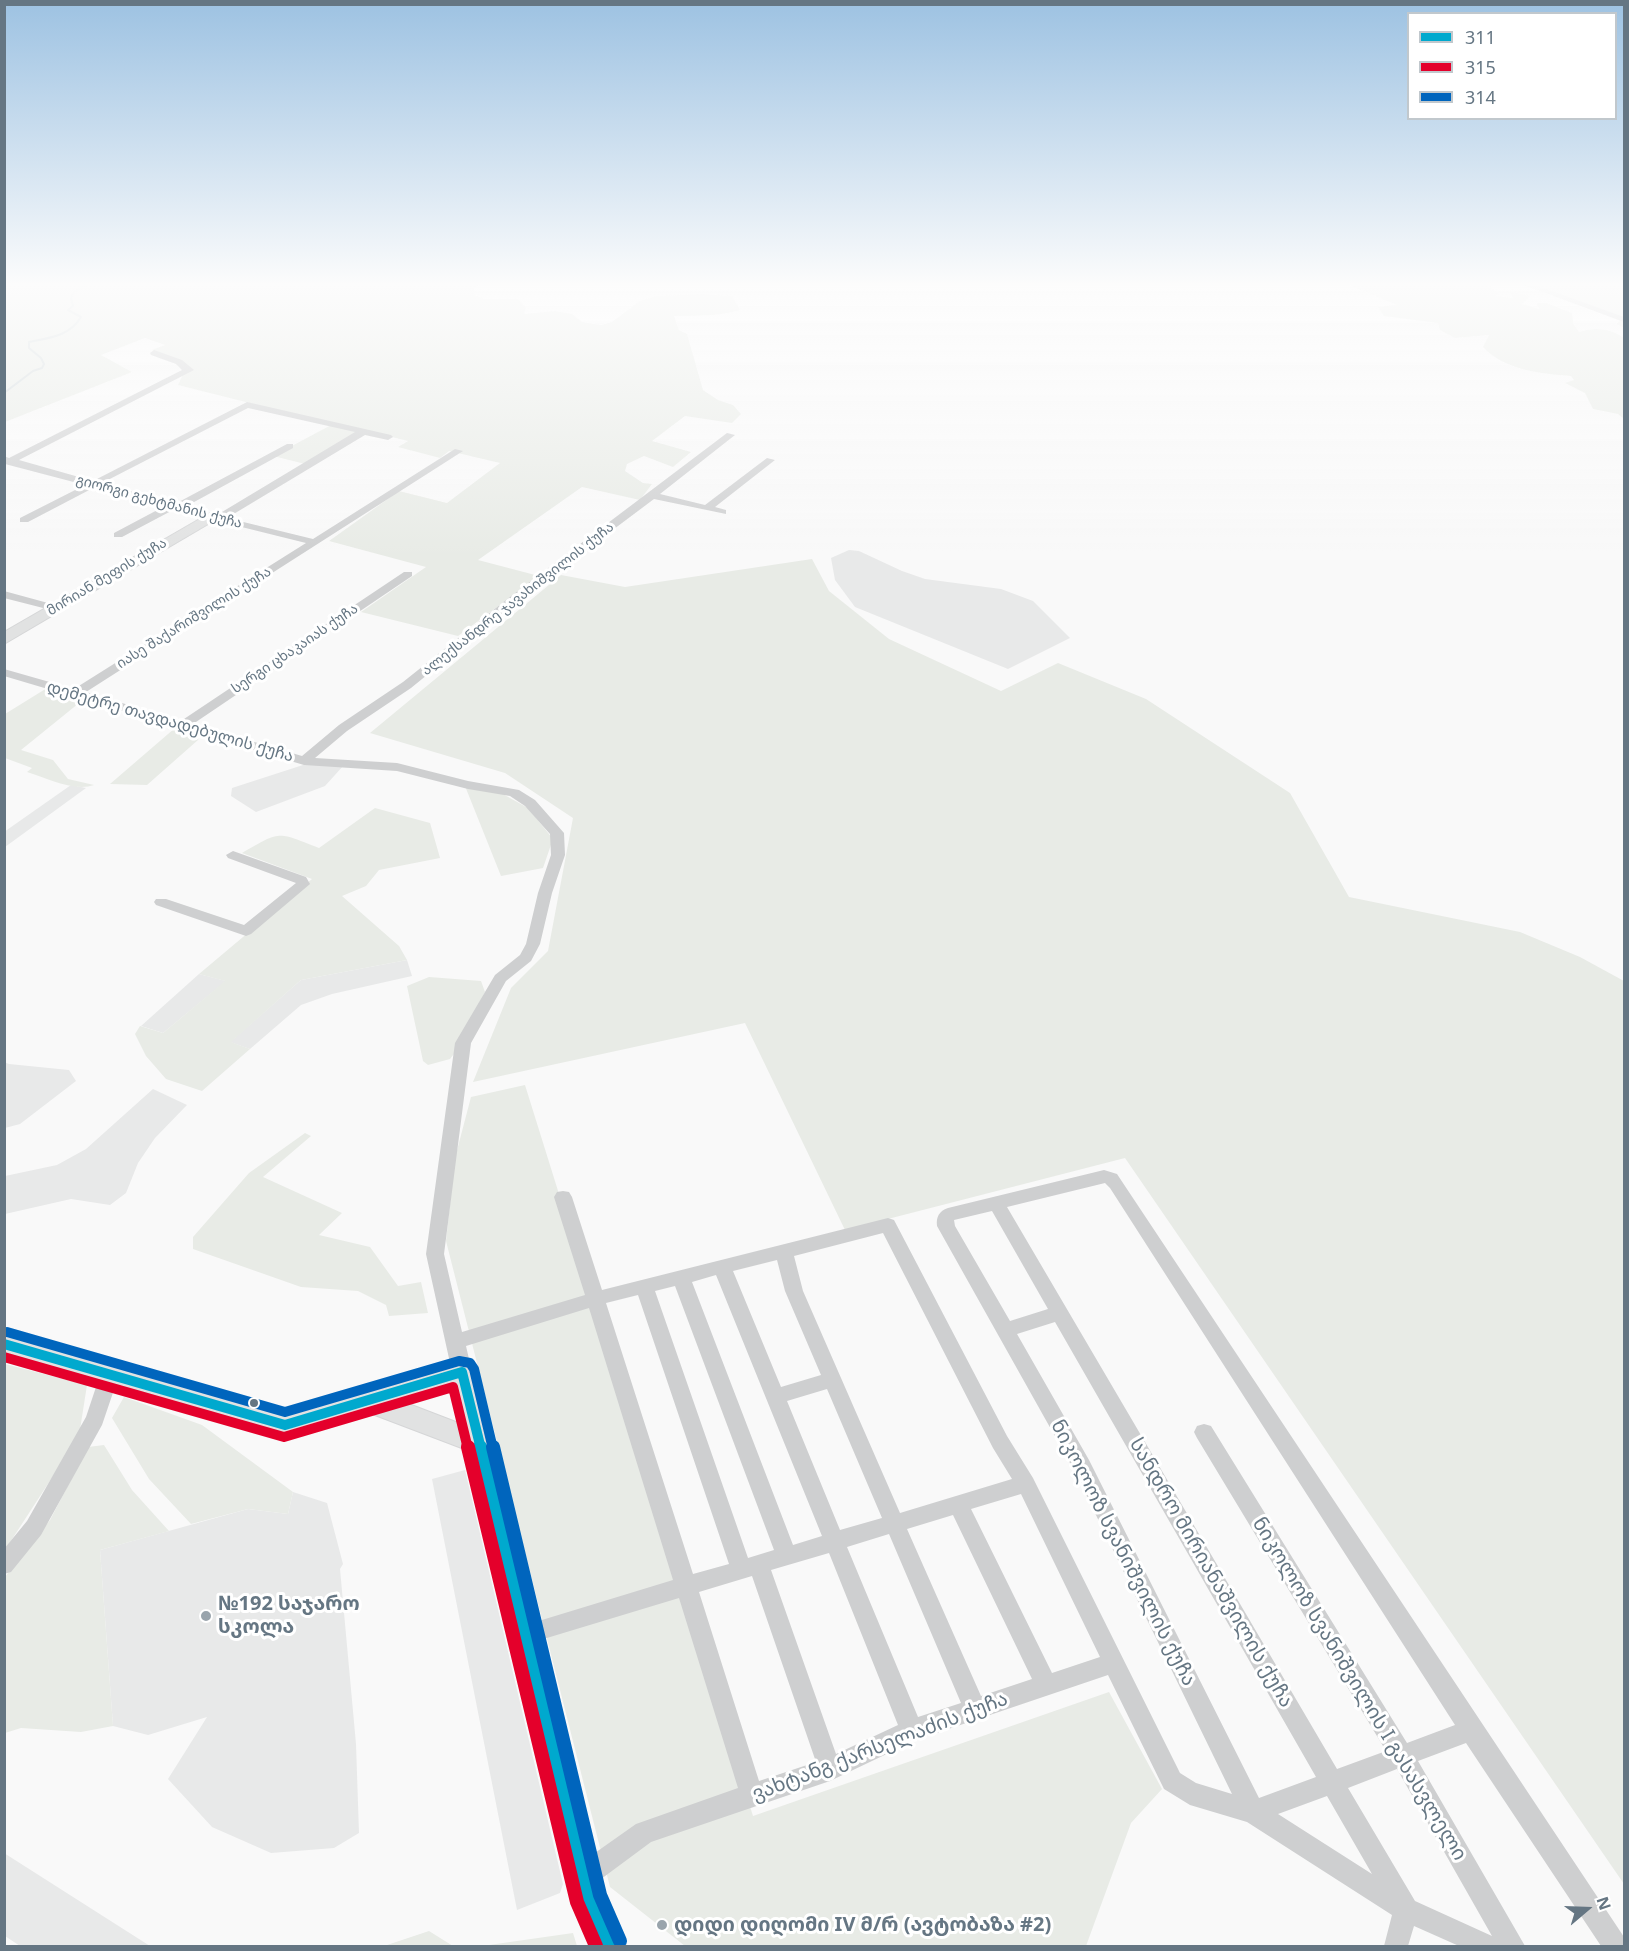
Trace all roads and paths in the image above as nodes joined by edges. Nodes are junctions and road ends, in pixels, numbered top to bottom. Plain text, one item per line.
1 (178, 376) edge
2 (364, 431) junction
3 (730, 435) dead end
4 (388, 437) dead end
5 (290, 446) dead end
6 (458, 451) dead end
7 (770, 460) dead end
8 (7, 461) edge
9 (91, 485) junction
10 (651, 495) junction
11 (174, 506) junction
12 (707, 508) junction
13 (722, 512) dead end
14 (214, 518) junction
15 (24, 520) dead end
16 (118, 535) dead end
17 (314, 542) junction
18 (408, 574) dead end
19 (4, 594) edge
20 (55, 608) junction
21 (4, 639) edge
22 (4, 672) edge
23 (75, 694) junction
24 (183, 725) junction
25 (304, 761) junction
26 (233, 855) dead end
27 (161, 903) dead end
28 (563, 1197) dead end
29 (996, 1203) junction
30 (784, 1251) junction
31 (722, 1267) junction
32 (681, 1277) junction
33 (644, 1287) junction
34 (595, 1299) junction
35 (1060, 1313) junction
36 (1005, 1330) junction
37 (455, 1342) junction
38 (4, 1344) edge
39 (462, 1372) junction
40 (109, 1375) junction
41 (832, 1380) junction
42 (774, 1397) junction
43 (367, 1400) junction
44 (1204, 1432) dead end
45 (480, 1443) junction
46 (1026, 1484) junction
47 (958, 1504) junction
48 (894, 1523) junction
49 (834, 1542) junction
50 (787, 1556) junction
51 (4, 1565) edge
52 (750, 1567) junction
53 (686, 1586) junction
54 (527, 1634) junction
55 (1115, 1662) junction
56 (1046, 1685) junction
57 (975, 1709) junction
58 (912, 1730) junction
59 (1471, 1730) junction
60 (1402, 1756) junction
61 (830, 1769) junction
62 (1332, 1782) junction
63 (752, 1795) junction
64 (1253, 1812) junction
65 (584, 1876) junction
66 (1406, 1910) junction
67 (609, 1947) edge
68 (1396, 1947) edge
69 (1486, 1947) edge
70 (1512, 1947) edge
71 (1615, 1947) edge

1 - 8 street
2 - 4 street
2 - 9 street
2 - 14 street
3 - 10 street, ალექსანდრე ჯავახიშვილის ქუჩა
5 - 11 street
6 - 17 street, იასე შაქარიშვილის ქუჩა
7 - 12 street
8 - 9 street, გიორგი გეხტმანის ქუჩა
9 - 11 street, გიორგი გეხტმანის ქუჩა
9 - 15 street
10 - 12 street
10 - 25 street, ალექსანდრე ჯავახიშვილის ქუჩა
11 - 14 street, გიორგი გეხტმანის ქუჩა
11 - 16 street
12 - 13 street
14 - 17 street, გიორგი გეხტმანის ქუჩა
14 - 20 street, მირიან მეფის ქუჩა
17 - 23 street, იასე შაქარიშვილის ქუჩა
18 - 24 street, სერგი ცხაკაიას ქუჩა
19 - 20 street
20 - 21 street, მირიან მეფის ქუჩა
22 - 23 street, დემეტრე თავდადებულის ქუჩა
23 - 24 street, დემეტრე თავდადებულის ქუჩა
24 - 25 street, დემეტრე თავდადებულის ქუჩა
25 - 37 street, დემეტრე თავდადებულის ქუჩა
26 - 27 street
28 - 34 street
29 - 35 street, სანდრო მირიანაშვილის ქუჩა
29 - 36 street, ნიკოლოზ სვანიშვილის ქუჩა
29 - 59 street, ნიკოლოზ სვანიშვილის ქუჩა
30 - 31 street
30 - 41 street
30 - 46 street
31 - 32 street
31 - 42 street
32 - 33 street
32 - 50 street
33 - 34 street
33 - 52 street
34 - 37 street
34 - 53 street
35 - 36 street
35 - 62 street, სანდრო მირიანაშვილის ქუჩა
36 - 64 street, ნიკოლოზ სვანიშვილის ქუჩა
37 - 39 street, დემეტრე თავდადებულის ქუჩა
38 - 40 street
39 - 43 street
39 - 45 street, დემეტრე თავდადებულის ქუჩა
40 - 43 street
40 - 51 street
41 - 42 street
41 - 48 street
42 - 49 street
43 - 45 street
44 - 60 street, ნიკოლოზ სვანიშვილის I გასასვლელი
45 - 54 street, დემეტრე თავდადებულის ქუჩა
46 - 47 street
46 - 55 street
47 - 48 street
47 - 56 street
48 - 49 street
48 - 57 street
49 - 50 street
49 - 58 street
50 - 52 street
52 - 53 street
52 - 61 street
53 - 54 street
53 - 63 street
54 - 65 street, დემეტრე თავდადებულის ქუჩა
55 - 56 street, ვახტანგ ქარსელაძის ქუჩა
55 - 64 street
56 - 57 street, ვახტანგ ქარსელაძის ქუჩა
57 - 58 street, ვახტანგ ქარსელაძის ქუჩა
58 - 61 street, ვახტანგ ქარსელაძის ქუჩა
59 - 60 street
59 - 71 street
60 - 62 street
60 - 70 street, ნიკოლოზ სვანიშვილის I გასასვლელი
61 - 63 street, ვახტანგ ქარსელაძის ქუჩა
62 - 64 street
62 - 66 street, სანდრო მირიანაშვილის ქუჩა
63 - 65 street, ვახტანგ ქარსელაძის ქუჩა
64 - 66 street
65 - 67 street, დემეტრე თავდადებულის ქუჩა
66 - 68 street
66 - 69 street

